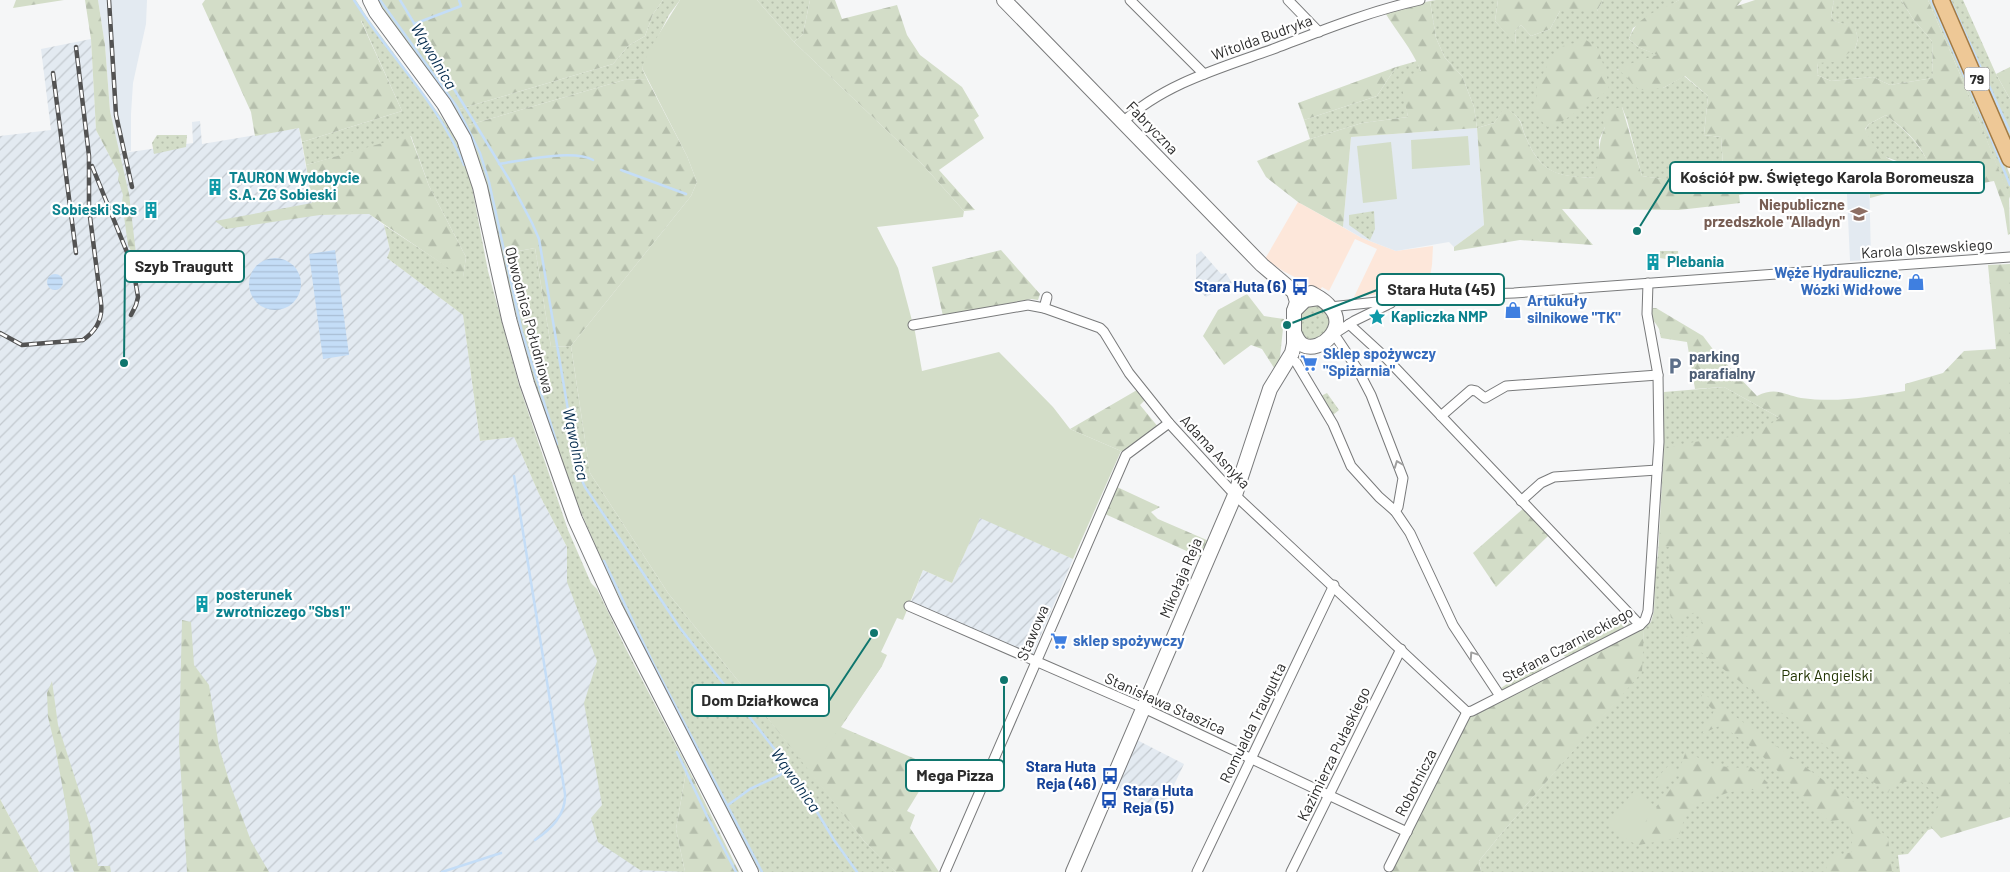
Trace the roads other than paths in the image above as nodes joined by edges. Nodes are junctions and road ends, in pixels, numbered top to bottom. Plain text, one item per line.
1 (370, 0) edge
2 (1004, 0) edge
3 (1130, 0) edge
4 (1288, 0) edge
5 (1420, 0) edge
6 (1941, 0) edge
7 (1319, 32) junction
8 (1204, 74) junction
9 (1123, 122) junction
10 (2010, 159) edge
11 (2010, 257) edge
12 (1278, 277) junction
13 (1648, 283) junction
14 (1047, 297) dead end
15 (1319, 298) junction
16 (1398, 300) junction
17 (1330, 307) junction
18 (1044, 308) junction
19 (1294, 311) junction
20 (1349, 324) junction
21 (913, 325) dead end
22 (1294, 332) junction
23 (1334, 334) junction
24 (1318, 345) junction
25 (1294, 357) junction
26 (1658, 376) junction
27 (1441, 416) junction
28 (1169, 423) junction
29 (1657, 470) junction
30 (1235, 495) junction
31 (1521, 501) junction
32 (1395, 511) junction
33 (1334, 585) junction
34 (909, 606) dead end
35 (1640, 625) junction
36 (1401, 649) junction
37 (1035, 662) junction
38 (1500, 696) junction
39 (1143, 708) junction
40 (1467, 712) junction
41 (1251, 758) junction
42 (1329, 796) junction
43 (1407, 832) junction
44 (1389, 867) dead end
45 (750, 872) edge
46 (945, 872) edge
47 (1073, 872) edge
48 (1197, 872) edge
49 (1291, 872) edge

1 - 45 street, Obwodnica Południowa
2 - 9 street, Fabryczna
3 - 8 street
4 - 7 street
5 - 7 street, Witolda Budryka
6 - 10 main road, 79
7 - 8 street, Witolda Budryka
8 - 9 street, Witolda Budryka
9 - 12 street, Fabryczna
11 - 13 street, Karola Olszewskiego
12 - 15 street, Fabryczna
12 - 19 street, Fabryczna
13 - 16 street, Karola Olszewskiego
13 - 26 street, Stefana Czarnieckiego
14 - 18 street
15 - 17 street
15 - 19 street
16 - 17 street, Karola Olszewskiego
16 - 20 street, Karola Olszewskiego
17 - 23 street
18 - 21 street, Adama Asnyka
18 - 28 street, Adama Asnyka
19 - 22 street
20 - 23 street, Karola Olszewskiego
20 - 27 street
22 - 24 street
22 - 25 street
23 - 24 street
32 -> 23 street
24 - 25 street
25 - 30 street, Mikołaja Reja
25 - 32 street, Stefana Czarnieckiego
26 - 27 street
26 - 29 street, Stefana Czarnieckiego
27 - 31 street
28 - 30 street, Adama Asnyka
28 - 37 street, Stawowa
29 - 31 street
29 - 35 street, Stefana Czarnieckiego
30 - 33 street, Adama Asnyka
30 - 39 street, Mikołaja Reja
31 - 35 street
38 -> 32 street, Stefana Czarnieckiego
33 - 36 street, Adama Asnyka
33 - 41 street, Romualda Traugutta
34 - 37 street, Stanisława Staszica
35 - 38 street, Stefana Czarnieckiego
36 - 40 street, Adama Asnyka
36 - 42 street, Kazimierza Pułaskiego
37 - 39 street, Stanisława Staszica
37 - 46 street, Stawowa
38 - 40 street
39 - 41 street, Stanisława Staszica
39 - 47 street, Mikołaja Reja
40 - 43 street, Robotnicza
41 - 42 street, Stanisława Staszica
41 - 48 street, Romualda Traugutta
42 - 43 street, Stanisława Staszica
42 - 49 street, Kazimierza Pułaskiego
43 - 44 street, Robotnicza

